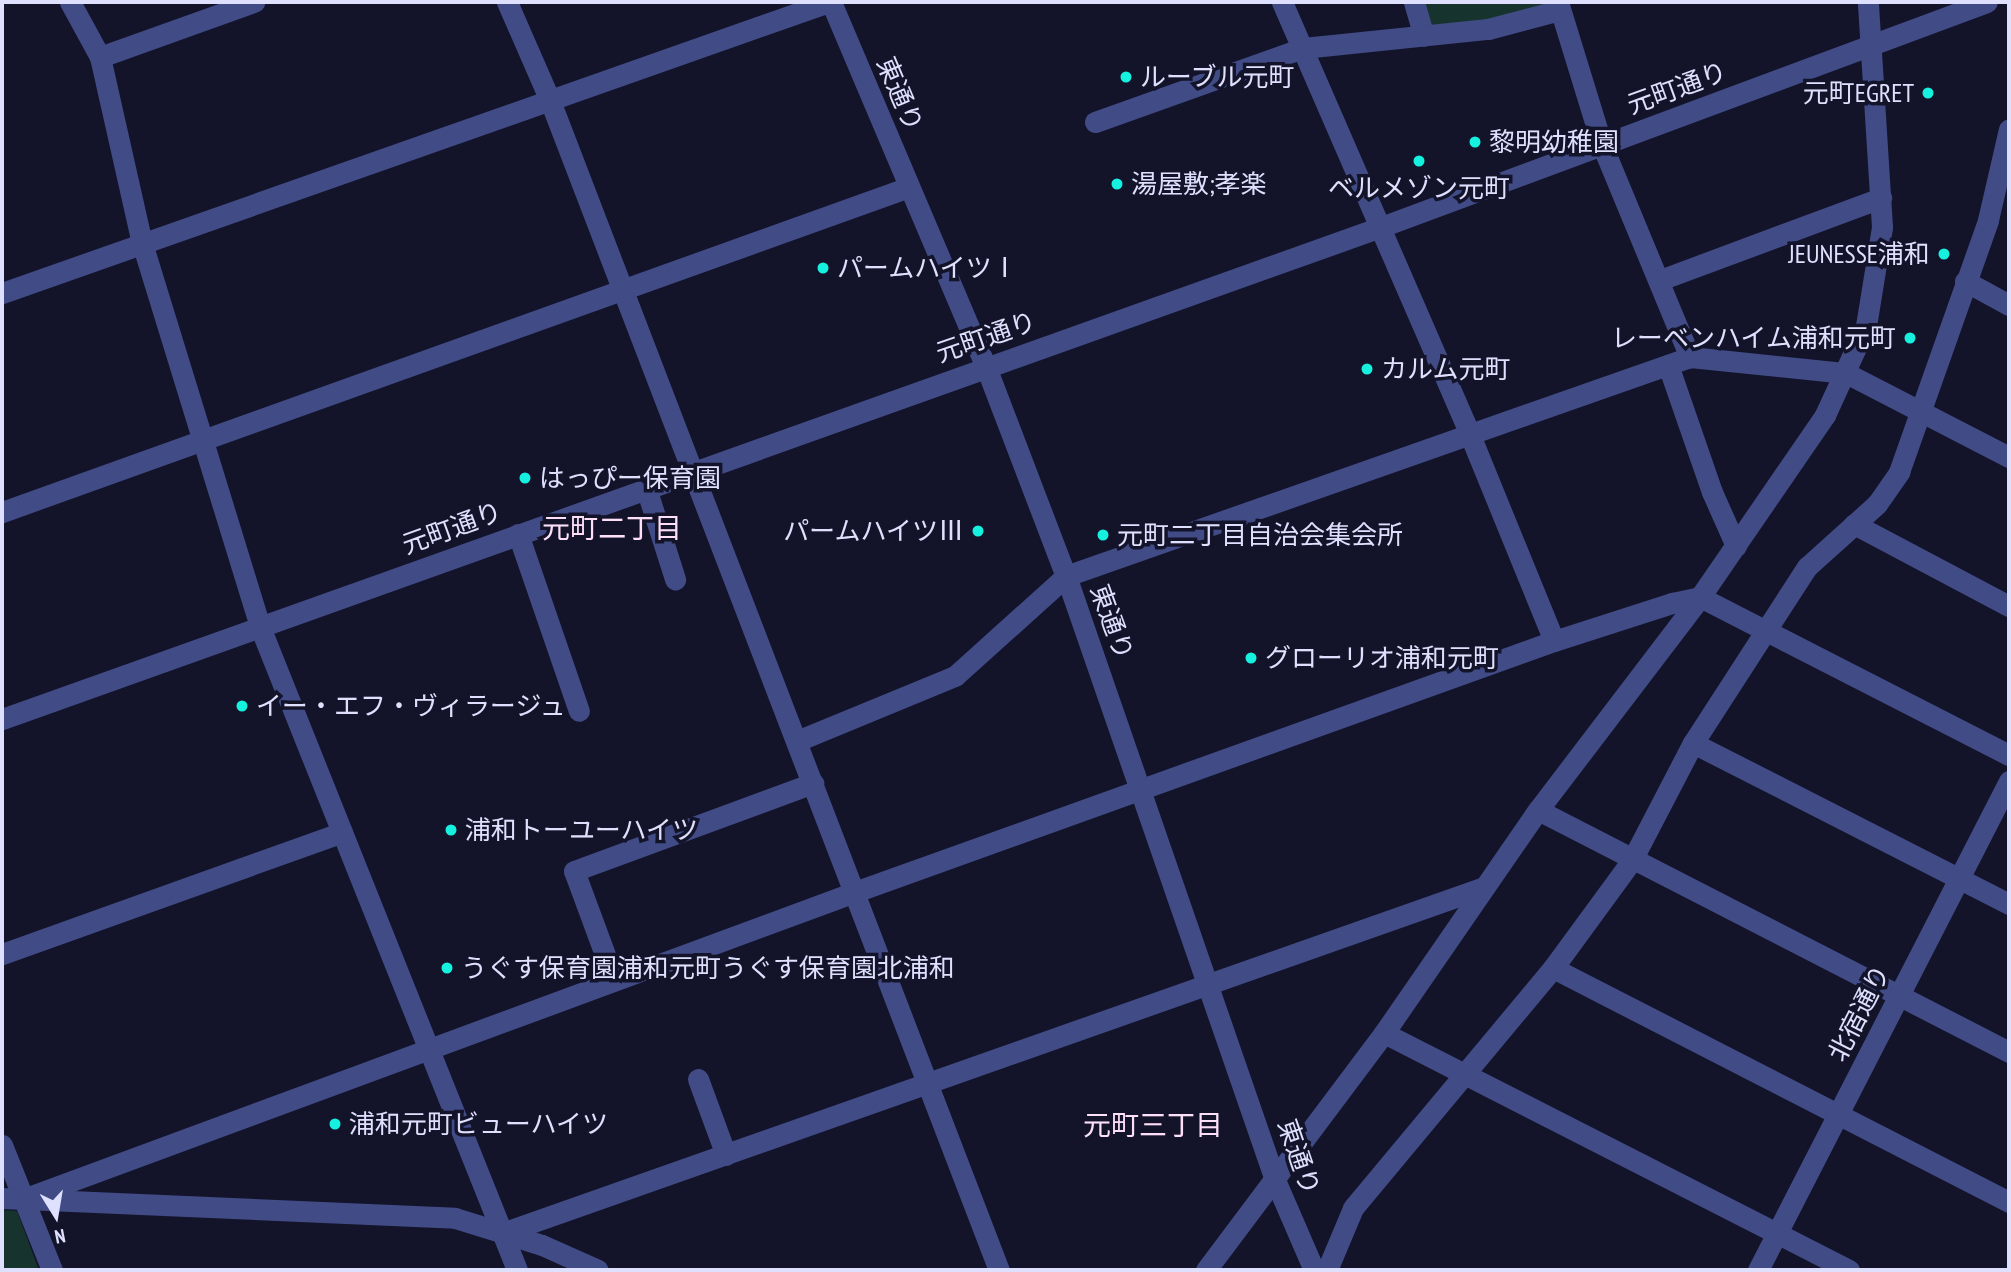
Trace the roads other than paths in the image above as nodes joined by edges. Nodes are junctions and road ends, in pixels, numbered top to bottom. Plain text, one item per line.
1 (70, 2) edge
2 (254, 2) edge
3 (507, 2) edge
4 (830, 2) edge
5 (1282, 2) edge
6 (1414, 2) edge
7 (1868, 2) edge
8 (1987, 2) edge
9 (1559, 6) edge
10 (1424, 36) junction
11 (1872, 46) junction
12 (1303, 48) junction
13 (100, 57) junction
14 (549, 99) junction
15 (1095, 122) dead end
16 (2009, 129) edge
17 (1602, 145) junction
18 (2006, 155) edge
19 (909, 187) junction
20 (1881, 198) junction
21 (1381, 227) junction
22 (142, 243) junction
23 (1660, 280) junction
24 (1965, 281) junction
25 (621, 291) junction
26 (2, 293) edge
27 (2009, 305) edge
28 (1690, 358) junction
29 (1668, 365) junction
30 (986, 367) junction
31 (1846, 373) junction
32 (1920, 411) junction
33 (1470, 435) junction
34 (203, 439) junction
35 (2009, 457) edge
36 (692, 471) junction
37 (646, 488) junction
38 (2, 512) edge
39 (1854, 524) junction
40 (517, 534) junction
41 (1736, 546) junction
42 (1066, 576) junction
43 (675, 579) dead end
44 (1700, 597) junction
45 (2009, 606) edge
46 (260, 626) junction
47 (1766, 630) junction
48 (1554, 641) junction
49 (579, 711) dead end
50 (2, 719) edge
51 (797, 741) junction
52 (1693, 743) junction
53 (2009, 755) edge
54 (2009, 781) edge
55 (813, 783) junction
56 (1142, 790) junction
57 (1538, 810) junction
58 (342, 832) junction
59 (1632, 860) junction
60 (1959, 879) junction
61 (1481, 888) junction
62 (852, 892) junction
63 (2009, 904) edge
64 (2, 954) edge
65 (1553, 968) junction
66 (614, 979) junction
67 (1210, 984) junction
68 (1899, 996) junction
69 (1384, 1033) junction
70 (426, 1048) junction
71 (2009, 1052) edge
72 (1465, 1073) junction
73 (698, 1079) dead end
74 (926, 1084) junction
75 (1838, 1115) junction
76 (2, 1145) edge
77 (726, 1155) junction
78 (1275, 1180) junction
79 (12, 1199) edge
80 (2009, 1202) edge
81 (502, 1233) junction
82 (1776, 1234) junction
83 (52, 1270) edge
84 (517, 1270) edge
85 (598, 1270) edge
86 (999, 1270) edge
87 (1206, 1270) edge
88 (1314, 1270) edge
89 (1327, 1270) edge
90 (1758, 1270) edge
91 (1849, 1270) edge

1 - 13 street
2 - 13 street
3 - 14 street
4 - 14 street
4 - 19 street, 東通り
5 - 12 street
6 - 10 street
7 - 11 street
8 - 11 street, 元町通り
9 - 10 street
9 - 17 street
10 - 12 street
11 - 17 street, 元町通り
11 - 20 street
12 - 15 street
12 - 21 street
13 - 22 street
14 - 22 street
14 - 25 street
16 - 18 street
17 - 21 street, 元町通り
17 - 23 street
18 - 24 street
19 - 25 street
19 - 30 street, 東通り
20 - 23 street
20 - 31 street
21 - 30 street, 元町通り
21 - 33 street
22 - 26 street
22 - 34 street
23 - 28 street
24 - 27 street
24 - 32 street
25 - 34 street
25 - 36 street
28 - 29 street
28 - 31 street
29 - 33 street
29 - 41 street
30 - 36 street, 元町通り
30 - 42 street, 東通り
31 - 32 street
31 - 41 street
32 - 35 street
32 - 39 street
33 - 42 street
33 - 48 street
34 - 38 street
34 - 46 street
36 - 37 street, 元町通り
36 - 51 street
37 - 40 street, 元町通り
37 - 43 street
39 - 45 street
39 - 47 street
40 - 46 street, 元町通り
40 - 49 street
41 - 44 street
42 - 51 street
42 - 56 street, 東通り
44 - 47 street
44 - 48 street
44 - 57 street
46 - 50 street, 元町通り
46 - 58 street
47 - 52 street
47 - 53 street
48 - 56 street
51 - 55 street
52 - 59 street
52 - 60 street
54 - 60 street, 北宿通り
55 - 62 street
55 - 66 street
56 - 62 street
56 - 67 street, 東通り
57 - 59 street
57 - 61 street
58 - 64 street
58 - 70 street
59 - 65 street
59 - 68 street
60 - 63 street
60 - 68 street, 北宿通り
61 - 67 street
61 - 69 street
62 - 66 street
62 - 74 street
65 - 72 street
65 - 75 street
66 - 70 street
67 - 74 street
67 - 78 street, 東通り
68 - 71 street
68 - 75 street, 北宿通り
69 - 72 street
69 - 78 street
70 - 79 street
70 - 81 street
72 - 82 street
72 - 89 street
73 - 77 street
74 - 77 street
74 - 86 street
75 - 80 street
75 - 82 street, 北宿通り
76 - 79 street
77 - 81 street
78 - 87 street
78 - 88 street, 東通り
79 - 81 street
79 - 83 street
81 - 84 street
81 - 85 street
82 - 90 street, 北宿通り
82 - 91 street

